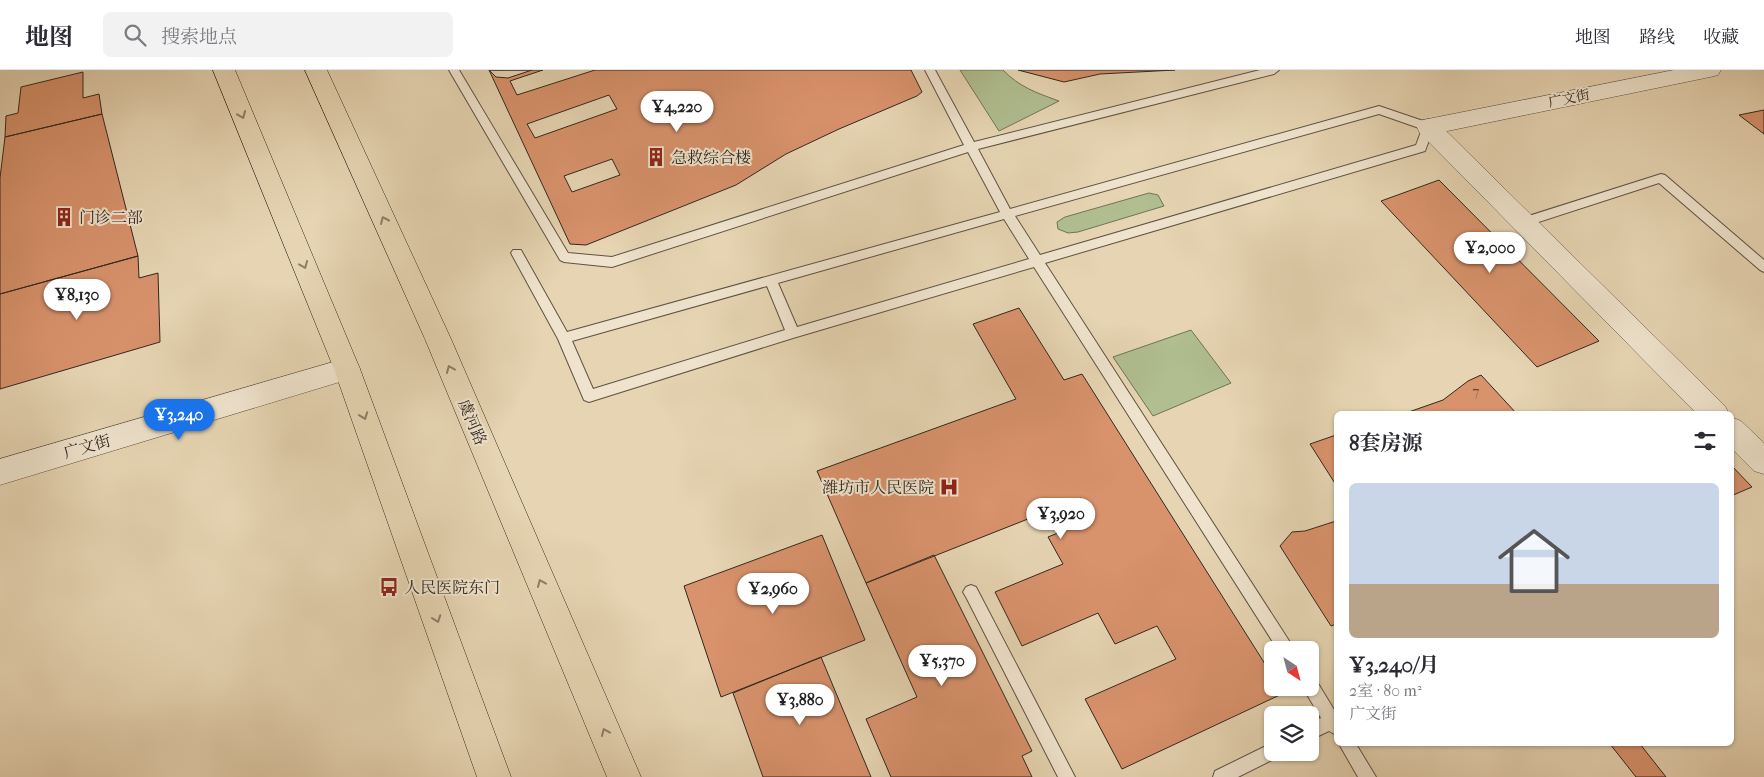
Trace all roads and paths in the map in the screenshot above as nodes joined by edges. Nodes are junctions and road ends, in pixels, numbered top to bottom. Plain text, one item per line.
1 (224, 70) edge
2 (316, 70) edge
3 (454, 70) edge
4 (930, 70) edge
5 (1274, 70) edge
6 (1710, 70) edge
7 (1428, 126) junction
8 (971, 148) junction
9 (1007, 214) junction
10 (1524, 222) junction
11 (517, 253) dead end
12 (1037, 261) junction
13 (1764, 267) edge
14 (771, 280) junction
15 (793, 333) junction
16 (564, 338) junction
17 (347, 369) junction
18 (1713, 411) edge
19 (1734, 433) edge
20 (1764, 462) edge
21 (0, 472) edge
22 (970, 592) dead end
23 (1281, 641) edge
24 (1316, 696) edge
25 (1334, 724) edge
26 (1319, 729) edge
27 (1348, 746) edge
28 (1264, 755) edge
29 (494, 777) edge
30 (624, 777) edge
31 (1067, 777) edge
32 (1221, 777) edge
33 (1368, 777) edge

1 -> 17 main road
30 -> 2 main road, 虞河路
3 - 8 lane
4 - 8 lane
5 - 8 lane
6 - 7 street, 广文街
7 - 9 lane
7 - 10 street
7 - 12 lane
8 - 9 lane
9 - 12 lane
9 - 14 lane
10 - 13 lane
10 - 18 street
11 - 16 lane
12 - 15 lane
12 - 23 lane
14 - 15 lane
14 - 16 lane
15 - 16 lane
17 - 21 street, 广文街
17 -> 29 main road
19 - 20 street
22 - 31 lane
24 - 25 lane
25 - 26 lane
27 - 33 lane
28 - 32 lane

